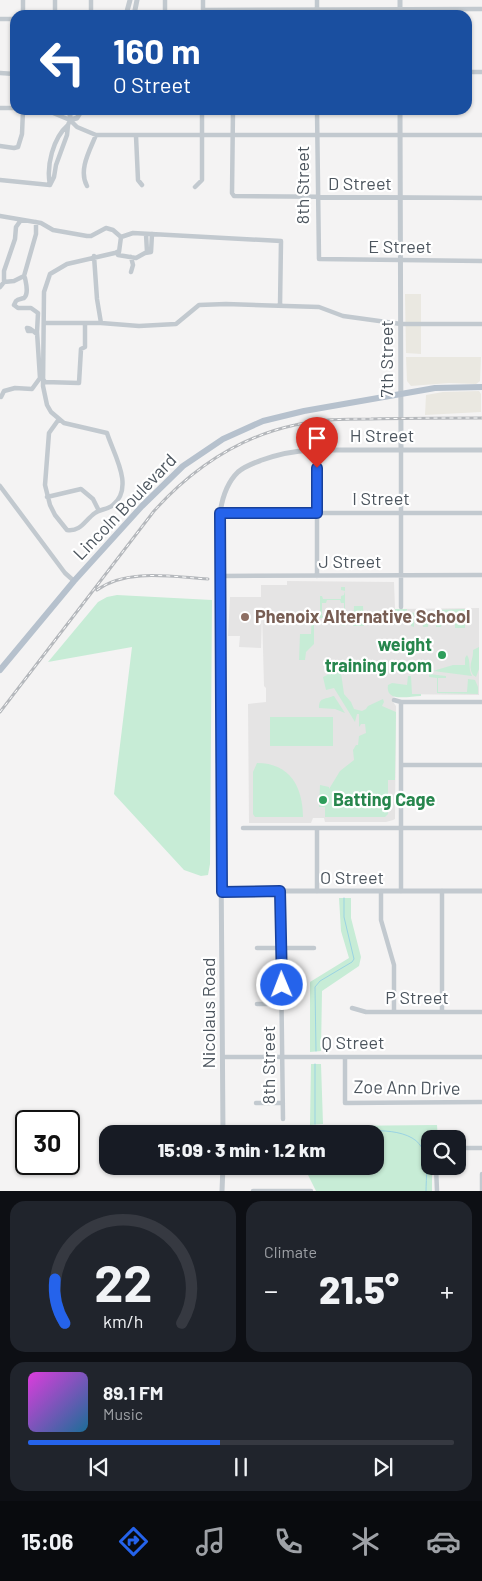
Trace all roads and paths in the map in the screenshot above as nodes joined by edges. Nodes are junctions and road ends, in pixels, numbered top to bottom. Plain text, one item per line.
1 (317, 0) edge
2 (233, 9) joint
3 (317, 9) junction
4 (482, 9) edge
5 (223, 10) edge
6 (345, 10) edge
7 (455, 10) edge
8 (23, 115) edge
9 (58, 115) edge
10 (70, 115) edge
11 (79, 115) edge
12 (202, 115) edge
13 (233, 115) edge
14 (317, 115) edge
15 (400, 115) edge
16 (69, 123) junction
17 (96, 135) junction
18 (317, 135) junction
19 (400, 135) junction
20 (482, 135) edge
21 (136, 136) junction
22 (202, 136) junction
23 (232, 136) junction
24 (0, 146) edge
25 (0, 180) edge
26 (142, 185) dead end
27 (86, 186) dead end
28 (195, 187) dead end
29 (317, 198) junction
30 (400, 198) junction
31 (482, 198) edge
32 (0, 216) edge
33 (21, 220) junction
34 (36, 222) junction
35 (146, 234) junction
36 (152, 234) junction
37 (121, 237) junction
38 (117, 252) junction
39 (147, 252) junction
40 (94, 256) junction
41 (131, 257) junction
42 (319, 259) joint
43 (400, 261) junction
44 (482, 261) edge
45 (131, 272) dead end
46 (24, 276) junction
47 (4, 282) junction
48 (0, 288) edge
49 (280, 306) junction
50 (44, 323) junction
51 (85, 323) junction
52 (101, 323) junction
53 (401, 324) junction
54 (482, 324) edge
55 (41, 378) junction
56 (482, 387) edge
57 (401, 393) junction
58 (1, 397) edge
59 (59, 419) junction
60 (317, 450) junction
61 (401, 450) junction
62 (482, 450) edge
63 (231, 481) joint
64 (0, 486) edge
65 (85, 491) junction
66 (80, 496) dead end
67 (47, 497) junction
68 (99, 511) junction
69 (220, 513) junction
70 (317, 513) junction
71 (401, 513) junction
72 (482, 513) edge
73 (401, 575) junction
74 (482, 575) edge
75 (219, 576) junction
76 (317, 576) junction
77 (74, 581) junction
78 (401, 607) dead end
79 (0, 670) edge
80 (394, 700) dead end
81 (401, 702) junction
82 (482, 702) edge
83 (401, 765) junction
84 (482, 765) edge
85 (242, 828) dead end
86 (318, 828) junction
87 (401, 828) junction
88 (482, 828) edge
89 (280, 891) junction
90 (317, 891) junction
91 (381, 891) junction
92 (401, 891) junction
93 (442, 891) junction
94 (482, 891) edge
95 (222, 892) junction
96 (257, 948) dead end
97 (282, 948) junction
98 (314, 948) dead end
99 (257, 1004) dead end
100 (282, 1004) junction
101 (352, 1008) dead end
102 (394, 1012) junction
103 (442, 1012) junction
104 (482, 1012) edge
105 (223, 1057) junction
106 (283, 1057) junction
107 (345, 1057) junction
108 (482, 1057) edge
109 (482, 1102) edge
110 (256, 1103) dead end
111 (283, 1103) junction
112 (283, 1119) dead end
113 (223, 1125) edge
114 (466, 1148) edge
115 (482, 1148) edge
116 (482, 1174) edge
117 (223, 1175) edge
118 (436, 1175) edge
119 (222, 1191) edge
120 (252, 1191) edge
121 (280, 1191) edge
122 (310, 1191) edge
123 (437, 1191) edge
124 (482, 1191) edge

1 - 3 street
2 - 3 street
2 - 5 street
3 - 6 street
4 - 7 street
8 - 24 street
9 - 16 street
10 - 16 street
11 - 16 street
12 - 22 street
13 - 23 street
14 - 18 street, 8th Street
15 - 19 street, 7th Street
16 - 17 street
16 - 25 street
17 - 21 street
17 - 27 street
18 - 19 street
18 - 23 street
18 - 29 street, 8th Street
19 - 20 street
19 - 30 street, 7th Street
21 - 22 street
21 - 26 street
22 - 23 street
22 - 28 street
23 - 29 street, D Street
29 - 30 street, D Street
29 - 42 street, 8th Street
30 - 31 street, D Street
30 - 43 street, 7th Street
32 - 33 street
33 - 34 street
33 - 47 street
34 - 37 street
34 - 46 street
35 - 36 street
35 - 37 street
35 - 39 street
36 - 39 street
36 - 49 street
37 - 38 street
38 - 40 street
38 - 41 street
39 - 41 street
40 - 50 street
40 - 52 street
41 - 45 street
42 - 43 street, E Street
43 - 44 street, E Street
43 - 53 street, 7th Street
46 - 47 street
46 - 55 street
47 - 48 street
49 - 52 street
49 - 53 street
50 - 51 street
50 - 55 street
51 - 52 street
51 - 55 street
53 - 54 street
53 - 57 street, 7th Street
55 - 58 street
55 - 59 street
56 - 57 main road, Lincoln Boulevard
57 - 61 street, 7th Street
57 - 77 main road, Lincoln Boulevard
59 - 67 street
59 - 68 street
60 - 61 street, H Street
60 - 63 street, H Street
60 - 70 street
61 - 62 street, H Street
61 - 71 street, 7th Street
63 - 69 street, Nicolaus Road
64 - 77 street
65 - 66 street
65 - 67 street
65 - 68 street
67 - 68 street
69 - 70 street, I Street
69 - 75 street, Nicolaus Road
70 - 71 street, I Street
70 - 76 street
71 - 72 street, I Street
71 - 73 street, 7th Street
73 - 74 street, J Street
73 - 76 street, J Street
73 - 78 street, 7th Street
75 - 76 street, J Street
75 - 95 street, Nicolaus Road
77 - 79 main road, Lincoln Boulevard
80 - 81 street
81 - 82 street
81 - 83 street
83 - 84 street
83 - 87 street
85 - 86 street
86 - 87 street
86 - 90 street
87 - 88 street
87 - 92 street
89 - 90 street, O Street
89 - 95 street, O Street
89 - 97 street, 8th Street
90 - 91 street, O Street
91 - 92 street, O Street
91 - 102 street
92 - 93 street, O Street
93 - 94 street, O Street
93 - 103 street
95 - 105 street, Nicolaus Road
96 - 97 street
97 - 98 street
97 - 100 street, 8th Street
99 - 100 street
100 - 106 street, 8th Street
101 - 102 street, P Street
102 - 103 street, P Street
103 - 104 street, P Street
105 - 106 street, Q Street
105 - 113 street, Nicolaus Road
106 - 107 street, Q Street
106 - 111 street, 8th Street
107 - 108 street, Q Street
107 - 109 street, Zoe Ann Drive
110 - 111 street
111 - 112 street, 8th Street
114 - 115 street
116 - 124 street
117 - 119 street
118 - 123 street
120 - 121 street
121 - 122 street

